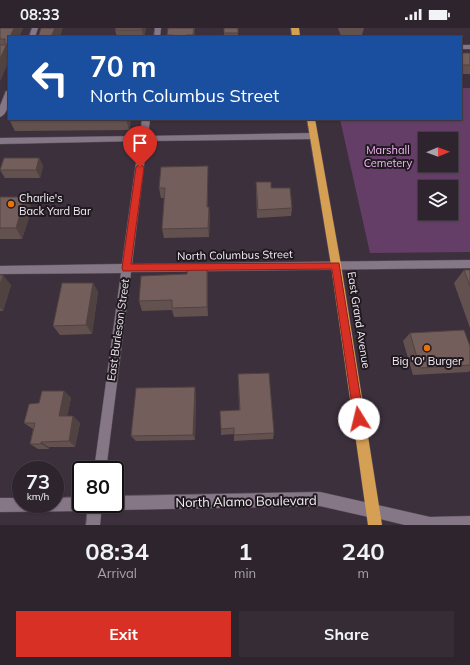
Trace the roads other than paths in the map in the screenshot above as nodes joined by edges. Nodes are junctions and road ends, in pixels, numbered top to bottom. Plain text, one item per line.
1 (8, 95) edge
2 (0, 115) edge
3 (146, 120) edge
4 (311, 120) edge
5 (314, 136) junction
6 (144, 138) junction
7 (0, 141) edge
8 (470, 264) edge
9 (336, 266) junction
10 (126, 268) junction
11 (0, 270) edge
12 (101, 461) edge
13 (124, 503) edge
14 (72, 504) edge
15 (0, 505) edge
16 (94, 513) edge
17 (374, 518) edge
18 (470, 523) edge
19 (93, 525) edge

1 - 2 street
3 - 6 street, East Burleson Street
4 - 5 highway, East Grand Avenue
5 - 6 street
5 - 9 highway, East Grand Avenue
6 - 7 street
6 - 10 street, East Burleson Street
8 - 9 street, North Columbus Street
9 - 10 street, North Columbus Street
9 - 17 highway, East Grand Avenue
10 - 11 street, North Columbus Street
10 - 12 street, East Burleson Street
13 - 17 street, North Alamo Boulevard
14 - 15 street
16 - 19 street
17 - 18 street, North Alamo Boulevard

